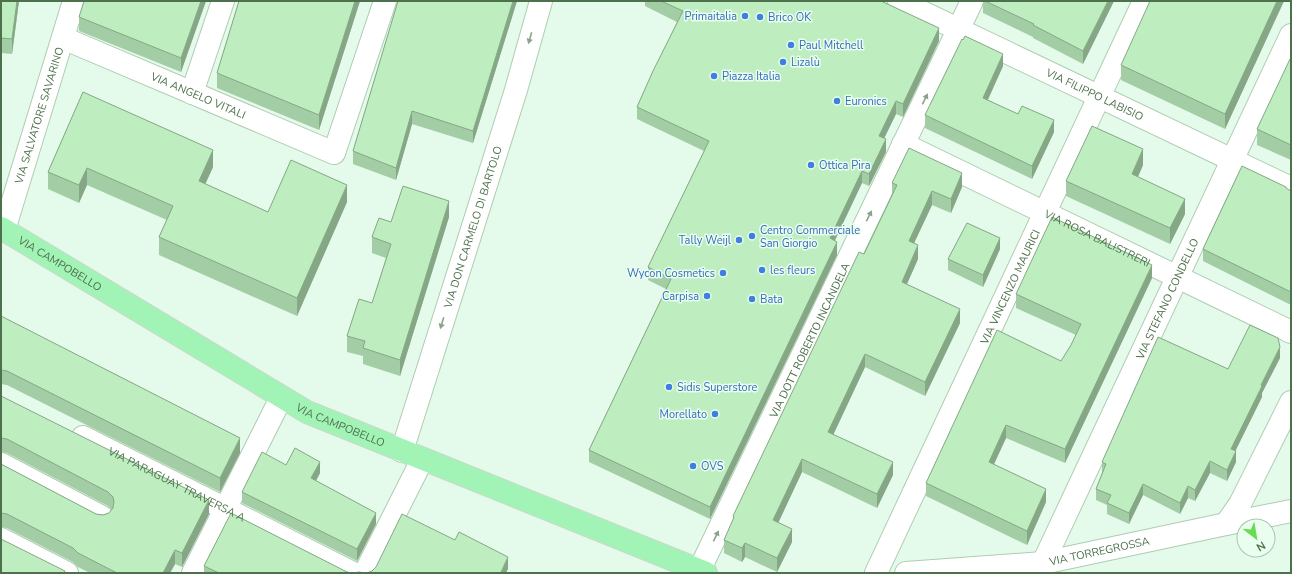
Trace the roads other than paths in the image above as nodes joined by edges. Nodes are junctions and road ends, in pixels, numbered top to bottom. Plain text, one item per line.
1 (74, 1) edge
2 (224, 1) edge
3 (385, 1) edge
4 (541, 1) edge
5 (899, 1) edge
6 (972, 1) edge
7 (1144, 1) edge
8 (959, 29) junction
9 (1291, 35) edge
10 (63, 38) junction
11 (192, 93) junction
12 (1099, 97) junction
13 (903, 144) junction
14 (1233, 160) junction
15 (1291, 188) edge
16 (1045, 213) junction
17 (3, 229) edge
18 (1178, 277) junction
19 (1291, 332) edge
20 (281, 398) junction
21 (1291, 402) edge
22 (64, 428) edge
23 (402, 451) junction
24 (422, 460) junction
25 (1, 464) edge
26 (225, 509) junction
27 (1291, 512) edge
28 (102, 517) edge
29 (1226, 524) junction
30 (1, 539) edge
31 (1043, 563) junction
32 (702, 572) edge
33 (67, 573) edge
34 (193, 573) edge
35 (353, 573) edge
36 (365, 573) edge
37 (876, 573) edge
38 (906, 573) edge

1 - 10 street, VIA SALVATORE SAVARINO
2 - 11 street
3 - 11 street, VIA ANGELO VITALI
4 -> 23 street, VIA DON CARMELO DI BARTOLO
5 - 8 street, VIA FILIPPO LABISIO
6 - 8 street, VIA DOTT ROBERTO INCANDELA
7 - 12 street, VIA VINCENZO MAURICI
8 - 12 street, VIA FILIPPO LABISIO
13 -> 8 street, VIA DOTT ROBERTO INCANDELA
9 - 14 street, VIA STEFANO CONDELLO
10 - 11 street, VIA ANGELO VITALI
10 - 17 street, VIA SALVATORE SAVARINO
12 - 14 street, VIA FILIPPO LABISIO
12 - 16 street, VIA VINCENZO MAURICI
13 - 16 street, VIA ROSA BALISTRERI
32 -> 13 street, VIA DOTT ROBERTO INCANDELA
14 - 15 street, VIA FILIPPO LABISIO
14 - 18 street, VIA STEFANO CONDELLO
16 - 18 street, VIA ROSA BALISTRERI
16 - 37 street, VIA VINCENZO MAURICI
17 - 20 main road, VIA CAMPOBELLO
18 - 19 street, VIA ROSA BALISTRERI
18 - 31 street, VIA STEFANO CONDELLO
20 - 23 main road, VIA CAMPOBELLO
20 - 26 street
21 - 29 street
22 - 26 street, VIA PARAGUAY TRAVERSA A
23 - 24 main road, VIA CAMPOBELLO
24 - 32 main road, VIA CAMPOBELLO
24 - 36 street
25 - 28 street
26 - 34 street
26 - 35 street, VIA PARAGUAY TRAVERSA A
27 - 29 street, VIA TORREGROSSA
29 - 31 street, VIA TORREGROSSA
30 - 33 street
31 - 38 street, VIA TORREGROSSA

